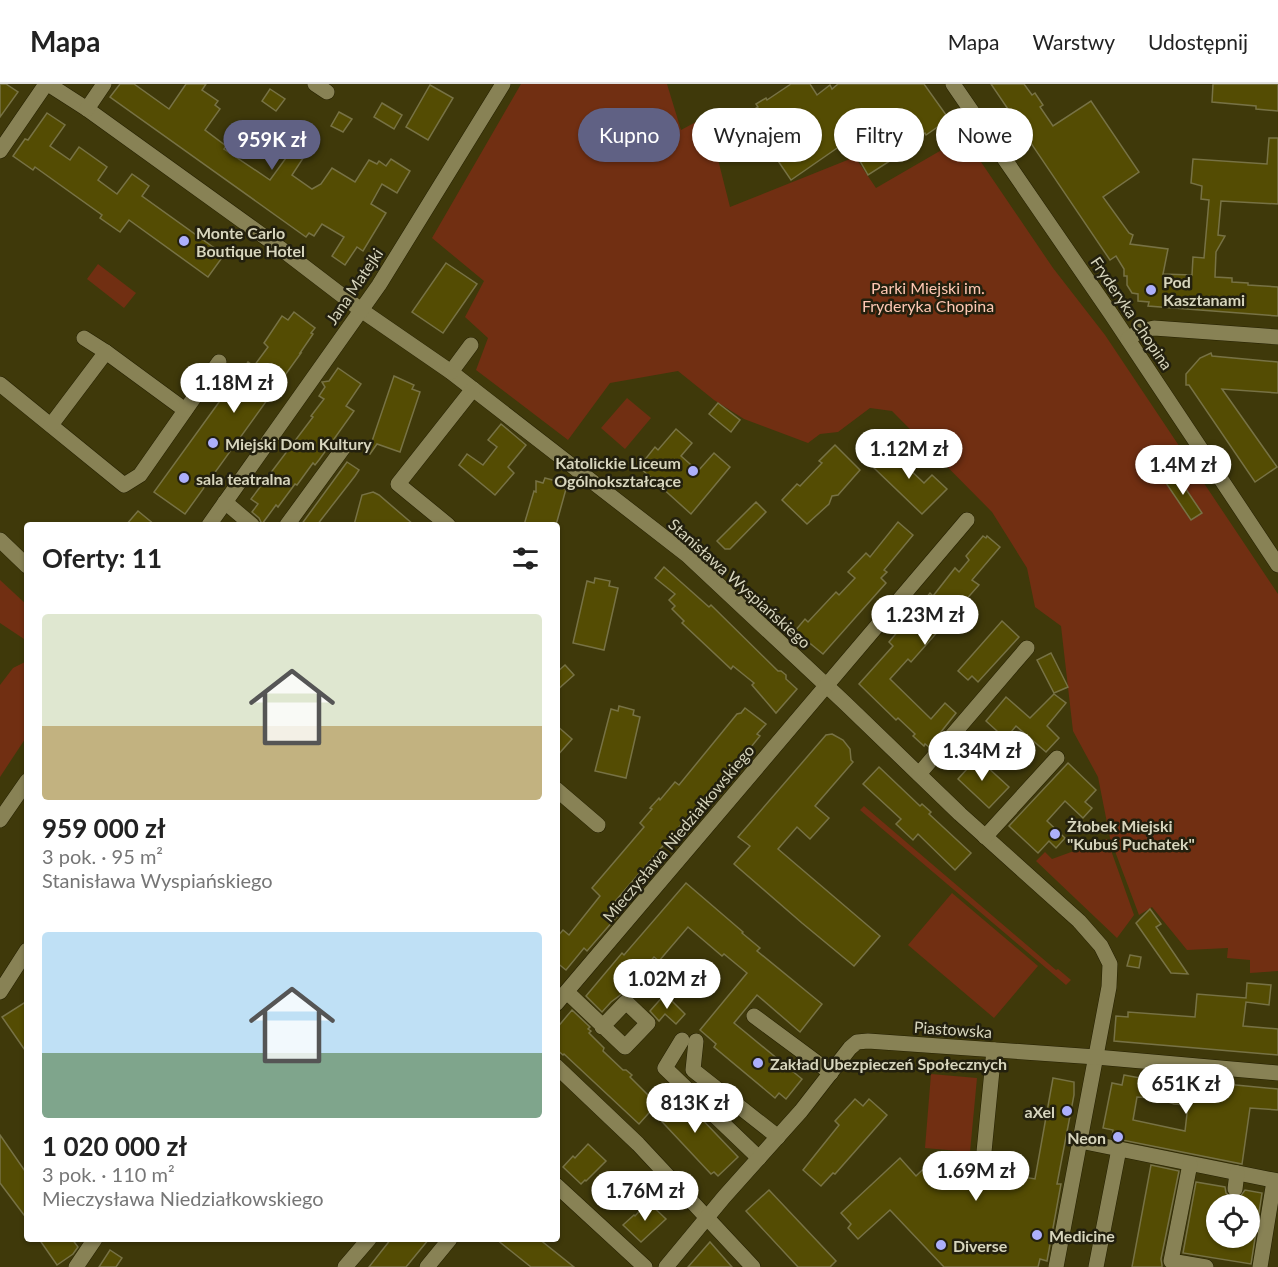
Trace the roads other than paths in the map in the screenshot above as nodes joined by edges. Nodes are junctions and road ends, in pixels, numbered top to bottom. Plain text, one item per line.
1 (47, 84) edge
2 (104, 84) edge
3 (503, 84) edge
4 (953, 84) edge
5 (87, 109) junction
6 (0, 151) edge
7 (361, 310) junction
8 (1278, 337) edge
9 (84, 338) dead end
10 (1128, 339) junction
11 (471, 345) dead end
12 (106, 352) junction
13 (219, 363) dead end
14 (451, 372) junction
15 (0, 384) edge
16 (473, 389) junction
17 (185, 410) junction
18 (51, 425) junction
19 (344, 447) dead end
20 (225, 502) junction
21 (968, 520) dead end
22 (211, 522) edge
23 (248, 522) edge
24 (289, 522) edge
25 (444, 522) edge
26 (0, 540) edge
27 (24, 563) edge
28 (1278, 565) edge
29 (1027, 648) dead end
30 (828, 686) junction
31 (1057, 758) dead end
32 (920, 774) junction
33 (24, 788) edge
34 (560, 792) edge
35 (0, 820) edge
36 (598, 825) dead end
37 (985, 837) junction
38 (24, 955) edge
39 (0, 992) edge
40 (567, 992) junction
41 (560, 1000) edge
42 (754, 1016) dead end
43 (602, 1027) dead end
44 (994, 1050) junction
45 (1096, 1057) junction
46 (560, 1070) edge
47 (831, 1073) junction
48 (1278, 1073) edge
49 (778, 1137) junction
50 (1080, 1141) junction
51 (1119, 1149) junction
52 (759, 1158) junction
53 (983, 1162) dead end
54 (1190, 1164) junction
55 (1276, 1181) edge
56 (560, 1189) edge
57 (707, 1218) junction
58 (93, 1242) edge
59 (366, 1242) edge
60 (448, 1242) edge
61 (76, 1267) edge
62 (345, 1267) edge
63 (427, 1267) edge
64 (645, 1267) edge
65 (666, 1267) edge
66 (753, 1267) edge
67 (1056, 1267) edge
68 (1096, 1267) edge
69 (1206, 1267) edge
70 (1260, 1267) edge

1 - 5 street, Stanisława Wyspiańskiego
1 - 6 street
2 - 5 street
3 - 7 street, Jana Matejki
4 - 10 street, Fryderyka Chopina
5 - 7 street, Stanisława Wyspiańskiego
7 - 14 street, Stanisława Wyspiańskiego
7 - 20 street, Jana Matejki
8 - 10 street
9 - 12 street
10 - 28 street, Fryderyka Chopina
11 - 14 street
12 - 17 street
12 - 18 street
13 - 17 street
14 - 16 street, Stanisława Wyspiańskiego
15 - 18 street
16 - 25 street
16 - 30 street, Stanisława Wyspiańskiego
17 - 18 street
19 - 24 street
20 - 22 street, Jana Matejki
20 - 23 street
21 - 30 street, Mieczysława Niedziałkowskiego
26 - 27 street
29 - 32 street
30 - 32 street, Stanisława Wyspiańskiego
30 - 40 street, Mieczysława Niedziałkowskiego
31 - 37 street
32 - 37 street, Stanisława Wyspiańskiego
33 - 35 street
34 - 36 street
37 - 45 street, Stanisława Wyspiańskiego
38 - 39 street
40 - 41 street, Mieczysława Niedziałkowskiego
40 - 43 street
42 - 47 street
44 - 45 street, Piastowska
44 - 47 street, Piastowska
44 - 53 street
45 - 48 street, Piastowska
45 - 50 street, Stanisława Wyspiańskiego
46 - 57 street
47 - 49 street, Piastowska
49 - 52 street, Piastowska
49 - 52 street
50 - 51 street
50 - 67 street, Stanisława Wyspiańskiego
51 - 54 street
51 - 68 street
52 - 57 street, Piastowska
54 - 55 street
54 - 69 street
55 - 70 street
56 - 64 street
57 - 65 street, Piastowska
57 - 66 street
58 - 61 street
59 - 62 street
60 - 63 street

